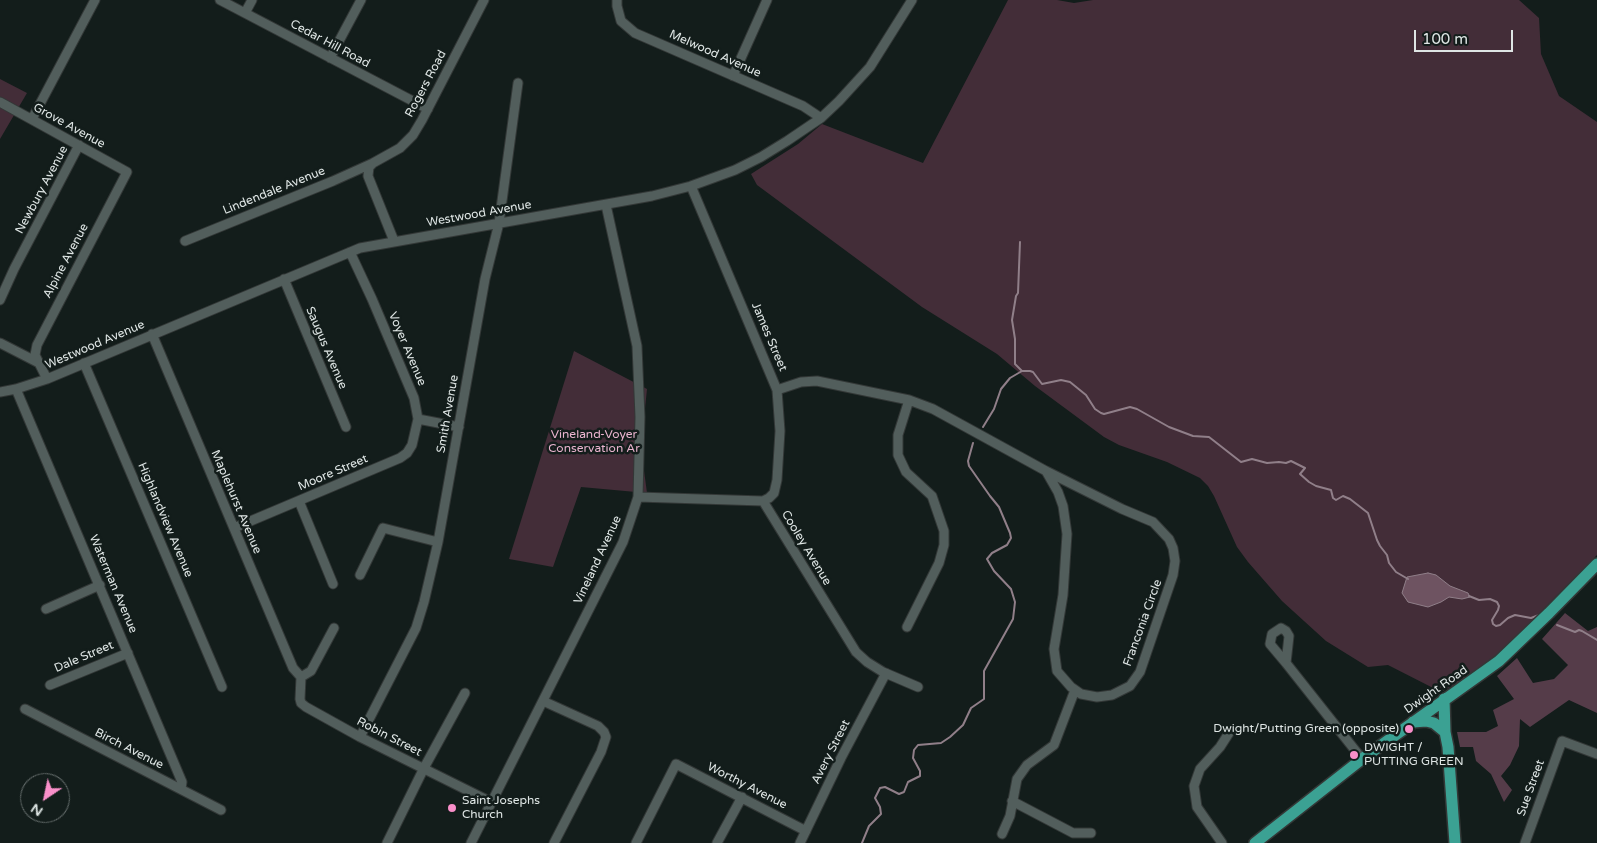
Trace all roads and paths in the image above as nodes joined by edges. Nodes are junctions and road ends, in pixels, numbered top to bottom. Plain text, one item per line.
1 (95, 0) edge
2 (220, 0) edge
3 (252, 0) edge
4 (361, 0) edge
5 (484, 0) edge
6 (617, 0) edge
7 (767, 0) edge
8 (912, 0) edge
9 (245, 13) junction
10 (330, 58) junction
11 (733, 76) junction
12 (518, 83) dead end
13 (0, 102) edge
14 (428, 109) junction
15 (820, 118) junction
16 (32, 119) junction
17 (79, 146) junction
18 (373, 163) junction
19 (127, 172) joint
20 (691, 186) junction
21 (606, 205) junction
22 (498, 223) junction
23 (185, 241) dead end
24 (394, 241) junction
25 (350, 252) junction
26 (284, 279) junction
27 (0, 300) edge
28 (152, 334) junction
29 (0, 343) edge
30 (39, 363) junction
31 (84, 363) junction
32 (48, 379) junction
33 (16, 389) junction
34 (778, 390) junction
35 (0, 392) edge
36 (910, 400) junction
37 (418, 418) junction
38 (346, 426) dead end
39 (458, 426) junction
40 (1046, 471) junction
41 (638, 497) junction
42 (299, 501) junction
43 (763, 501) junction
44 (234, 528) junction
45 (438, 542) junction
46 (1597, 564) edge
47 (360, 575) dead end
48 (333, 584) dead end
49 (100, 585) junction
50 (46, 609) dead end
51 (907, 627) dead end
52 (334, 628) dead end
53 (128, 653) junction
54 (1286, 663) dead end
55 (886, 673) junction
56 (301, 677) junction
57 (50, 685) dead end
58 (222, 687) dead end
59 (918, 687) dead end
60 (1075, 690) junction
61 (465, 693) dead end
62 (1444, 699) junction
63 (543, 701) junction
64 (26, 709) dead end
65 (1413, 722) junction
66 (1445, 732) junction
67 (1229, 733) dead end
68 (360, 737) junction
69 (1597, 754) edge
70 (1362, 759) junction
71 (424, 768) junction
72 (181, 789) junction
73 (742, 797) junction
74 (1012, 801) junction
75 (491, 802) junction
76 (221, 810) dead end
77 (806, 831) junction
78 (1091, 833) dead end
79 (1002, 834) dead end
80 (387, 843) edge
81 (471, 843) edge
82 (554, 843) edge
83 (636, 843) edge
84 (717, 843) edge
85 (800, 843) edge
86 (1222, 843) edge
87 (1255, 843) edge
88 (1455, 843) edge
89 (1525, 843) edge

1 - 16 street
2 - 9 street, Cedar Hill Road
3 - 9 street
4 - 10 street
5 - 14 street, Rogers Road
6 - 11 street, Melwood Avenue
7 - 11 street
8 - 15 street, Westwood Avenue
9 - 10 street, Cedar Hill Road
10 - 14 street, Cedar Hill Road
11 - 15 street, Melwood Avenue
12 - 22 street, Smith Avenue
13 - 16 street, Grove Avenue
14 - 18 street, Rogers Road
15 - 20 street, Westwood Avenue
16 - 17 street, Grove Avenue
17 - 19 street, Grove Avenue
17 - 27 street, Newbury Avenue
18 - 23 street, Lindendale Avenue
18 - 24 street
19 - 30 street, Alpine Avenue
20 - 21 street, Westwood Avenue
20 - 34 street, James Street
21 - 22 street, Westwood Avenue
21 - 41 street, Vineland Avenue
22 - 24 street, Westwood Avenue
22 - 39 street, Smith Avenue
24 - 25 street, Westwood Avenue
25 - 26 street, Westwood Avenue
25 - 37 street, Voyer Avenue
26 - 28 street, Westwood Avenue
26 - 38 street, Saugus Avenue
28 - 31 street, Westwood Avenue
28 - 44 street, Maplehurst Avenue
29 - 30 street
30 - 32 street
31 - 32 street, Westwood Avenue
31 - 58 street, Highlandview Avenue
32 - 33 street, Westwood Avenue
33 - 35 street, Westwood Avenue
33 - 49 street, Waterman Avenue
34 - 36 street, Franconia Circle
34 - 43 street, James Street
36 - 40 street, Franconia Circle
36 - 51 street
37 - 39 street
37 - 42 street, Moore Street
39 - 45 street, Smith Avenue
40 - 60 street, Franconia Circle
40 - 60 street, Franconia Circle
41 - 43 street
41 - 63 street, Vineland Avenue
42 - 44 street, Moore Street
42 - 48 street
43 - 55 street, Cooley Avenue
44 - 56 street, Maplehurst Avenue
45 - 47 street
45 - 68 street, Smith Avenue
46 - 62 main road, Dwight Road
49 - 50 street
49 - 53 street, Waterman Avenue
52 - 56 street
53 - 57 street, Dale Street
53 - 72 street, Waterman Avenue
54 - 70 street
55 - 59 street, Cooley Avenue
55 - 77 street, Avery Street
56 - 68 street, Robin Street
60 - 74 street
61 - 71 street
62 - 65 main road, Dwight Road
62 - 66 main road
63 - 75 street, Vineland Avenue
63 - 82 street
64 - 72 street, Birch Avenue
65 - 66 main road
65 - 70 main road, Dwight Road
66 - 88 main road
67 - 86 street
68 - 71 street, Robin Street
69 - 89 street, Sue Street
70 - 87 main road, Dwight Road
71 - 75 street, Robin Street
71 - 80 street
72 - 76 street, Birch Avenue
73 - 77 street, Worthy Avenue
73 - 83 street, Worthy Avenue
73 - 84 street
74 - 78 street
74 - 79 street
75 - 81 street, Vineland Avenue
77 - 85 street, Avery Street

